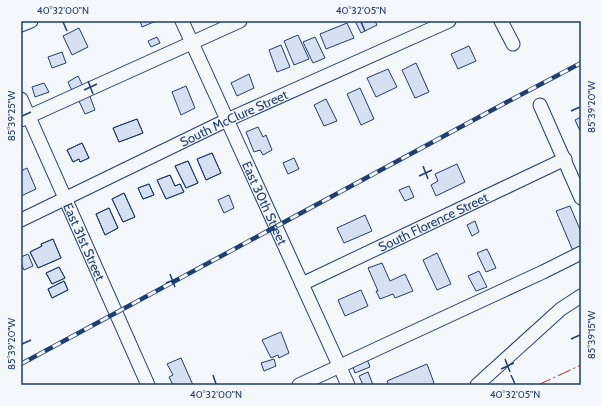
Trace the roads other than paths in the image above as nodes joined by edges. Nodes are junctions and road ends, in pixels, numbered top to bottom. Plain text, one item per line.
1 (31, 21) edge
2 (182, 21) edge
3 (240, 21) edge
4 (449, 21) edge
5 (501, 21) edge
6 (21, 25) edge
7 (192, 43) junction
8 (513, 44) dead end
9 (21, 99) edge
10 (540, 105) dead end
11 (25, 118) edge
12 (227, 120) junction
13 (565, 160) junction
14 (64, 198) junction
15 (581, 198) edge
16 (21, 220) edge
17 (581, 253) edge
18 (302, 284) junction
19 (581, 296) edge
20 (340, 366) junction
21 (148, 385) edge
22 (299, 385) edge
23 (348, 385) edge
24 (477, 385) edge

1 - 6 street
2 - 7 street, East 30th Street
3 - 7 street
4 - 12 street, South McClure Street
5 - 8 street
7 - 11 street
7 - 12 street, East 30th Street
9 - 11 street, East 31st Street
10 - 13 street
11 - 14 street, East 31st Street
12 - 14 street, South McClure Street
12 - 18 street, East 30th Street
13 - 15 street
13 - 18 street, South Florence Street
14 - 16 street, South McClure Street
14 - 21 street, East 31st Street
17 - 20 street
18 - 20 street, East 30th Street
19 - 24 street
20 - 22 street
20 - 23 street, East 30th Street

